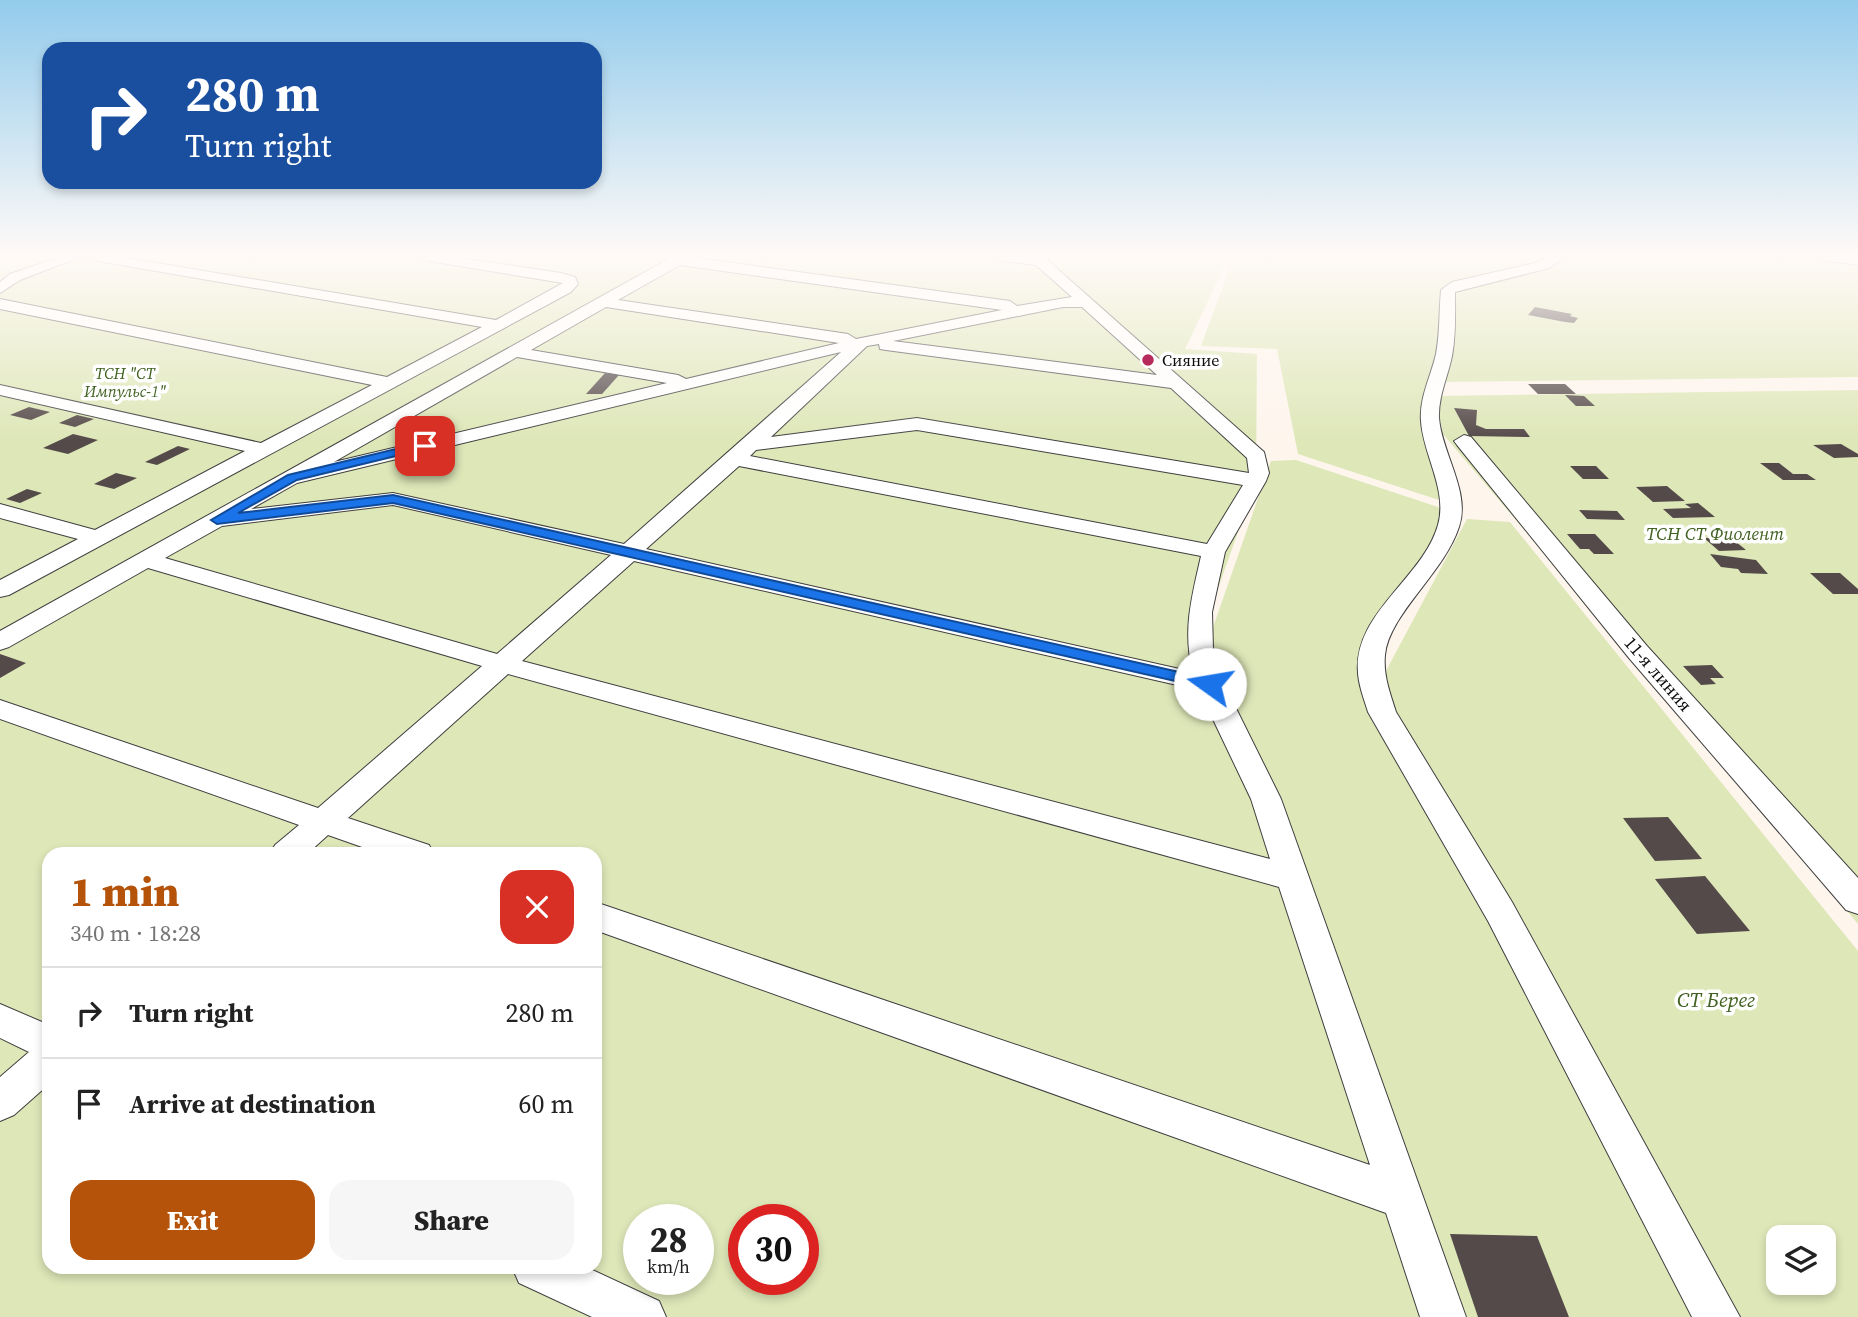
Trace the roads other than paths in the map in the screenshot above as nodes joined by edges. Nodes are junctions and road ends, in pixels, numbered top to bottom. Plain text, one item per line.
1 (71, 318) edge
2 (460, 318) edge
3 (510, 318) edge
4 (574, 318) edge
5 (710, 318) edge
6 (984, 318) edge
7 (1103, 318) edge
8 (1447, 318) edge
9 (498, 325) junction
10 (863, 342) junction
11 (515, 352) junction
12 (691, 382) junction
13 (390, 383) junction
14 (1176, 383) junction
15 (0, 390) edge
16 (1464, 441) dead end
17 (265, 450) junction
18 (743, 452) junction
19 (292, 478) junction
20 (1256, 481) junction
21 (0, 510) edge
22 (217, 520) junction
23 (98, 538) junction
24 (1214, 552) junction
25 (628, 553) junction
26 (146, 560) junction
27 (0, 590) edge
28 (0, 642) edge
29 (503, 664) junction
30 (1210, 684) junction
31 (0, 709) edge
32 (324, 821) junction
33 (294, 847) edge
34 (398, 847) edge
35 (1293, 878) junction
36 (1858, 901) edge
37 (602, 918) edge
38 (0, 1020) edge
39 (42, 1040) edge
40 (42, 1065) edge
41 (0, 1102) edge
42 (1402, 1197) junction
43 (550, 1274) edge
44 (643, 1317) edge
45 (1443, 1317) edge
46 (1717, 1317) edge

1 - 13 street
2 - 9 street
3 - 9 street
4 - 11 street
5 - 10 street
6 - 10 street
7 - 14 street
8 - 46 street
9 - 13 street
10 - 12 street
10 - 14 street
10 - 18 street
11 - 12 street
11 - 19 street
12 - 19 street
13 - 17 street
14 - 20 street
15 - 17 street
16 - 36 street, 11-я линия
17 - 23 street
18 - 20 street
18 - 24 street
18 - 25 street
19 - 22 street
20 - 24 street
21 - 23 street
22 - 25 street
22 - 26 street
23 - 27 street
24 - 30 street
25 - 29 street
25 - 30 street
26 - 28 street
26 - 29 street
29 - 32 street
29 - 35 street
30 - 35 street
31 - 32 street
32 - 33 street
32 - 34 street
35 - 42 street
37 - 42 street
38 - 39 street
40 - 41 street
42 - 45 street
43 - 44 street

